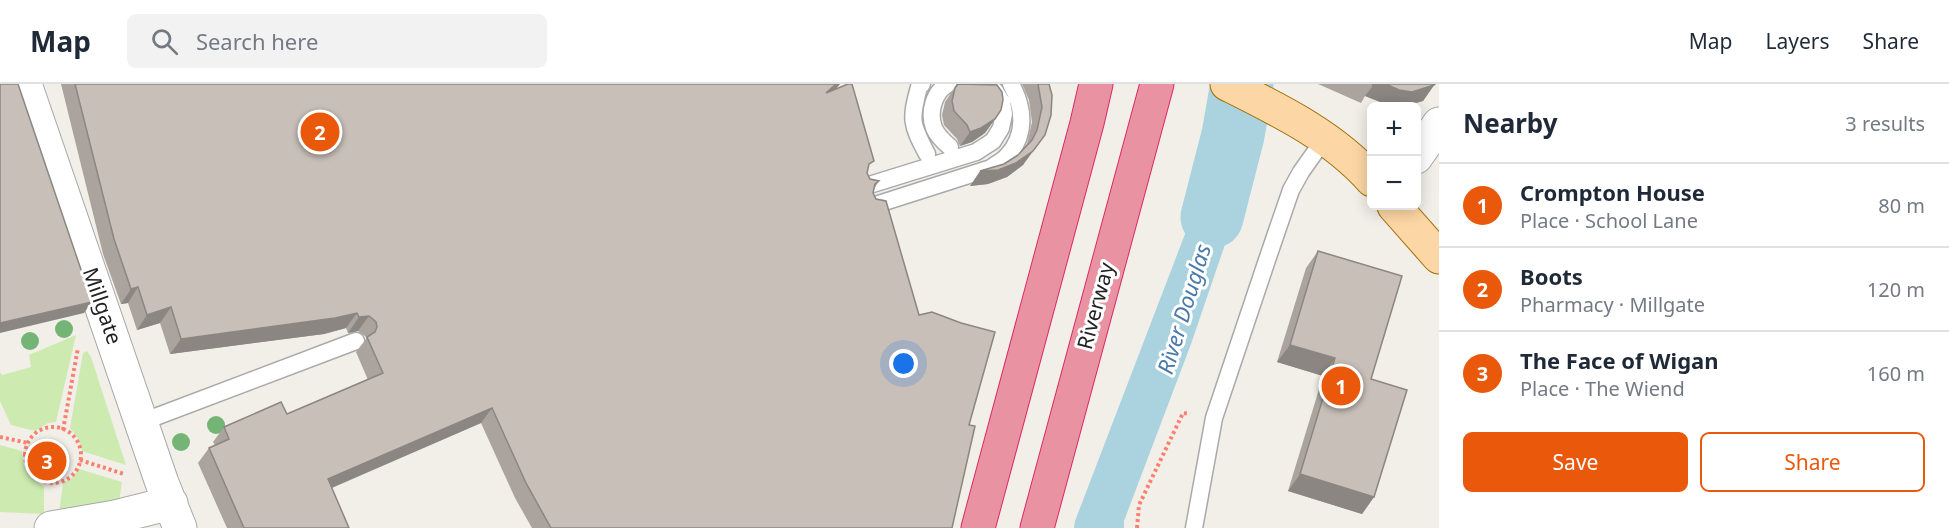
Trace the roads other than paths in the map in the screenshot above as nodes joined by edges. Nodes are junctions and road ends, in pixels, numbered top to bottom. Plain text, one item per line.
1 (25, 84) edge
2 (922, 84) edge
3 (948, 84) edge
4 (983, 84) edge
5 (1011, 84) edge
6 (1096, 84) edge
7 (1157, 84) edge
8 (1228, 85) edge
9 (1439, 124) edge
10 (1325, 138) junction
11 (950, 147) dead end
12 (927, 154) dead end
13 (1417, 156) edge
14 (1367, 175) edge
15 (866, 186) edge
16 (872, 206) edge
17 (1398, 210) edge
18 (1439, 257) edge
19 (356, 341) dead end
20 (142, 422) junction
21 (175, 515) edge
22 (51, 528) edge
23 (978, 528) edge
24 (1037, 528) edge
25 (1194, 528) edge

1 - 20 street, Millgate
2 - 12 lane
3 - 11 lane
4 - 15 lane
5 - 16 lane
6 - 23 highway
7 - 24 highway, Riverway
8 - 10 main road
9 - 13 street
10 - 14 main road
10 - 25 lane
17 - 18 main road
19 - 20 lane
20 - 21 street, Millgate
21 - 22 street

